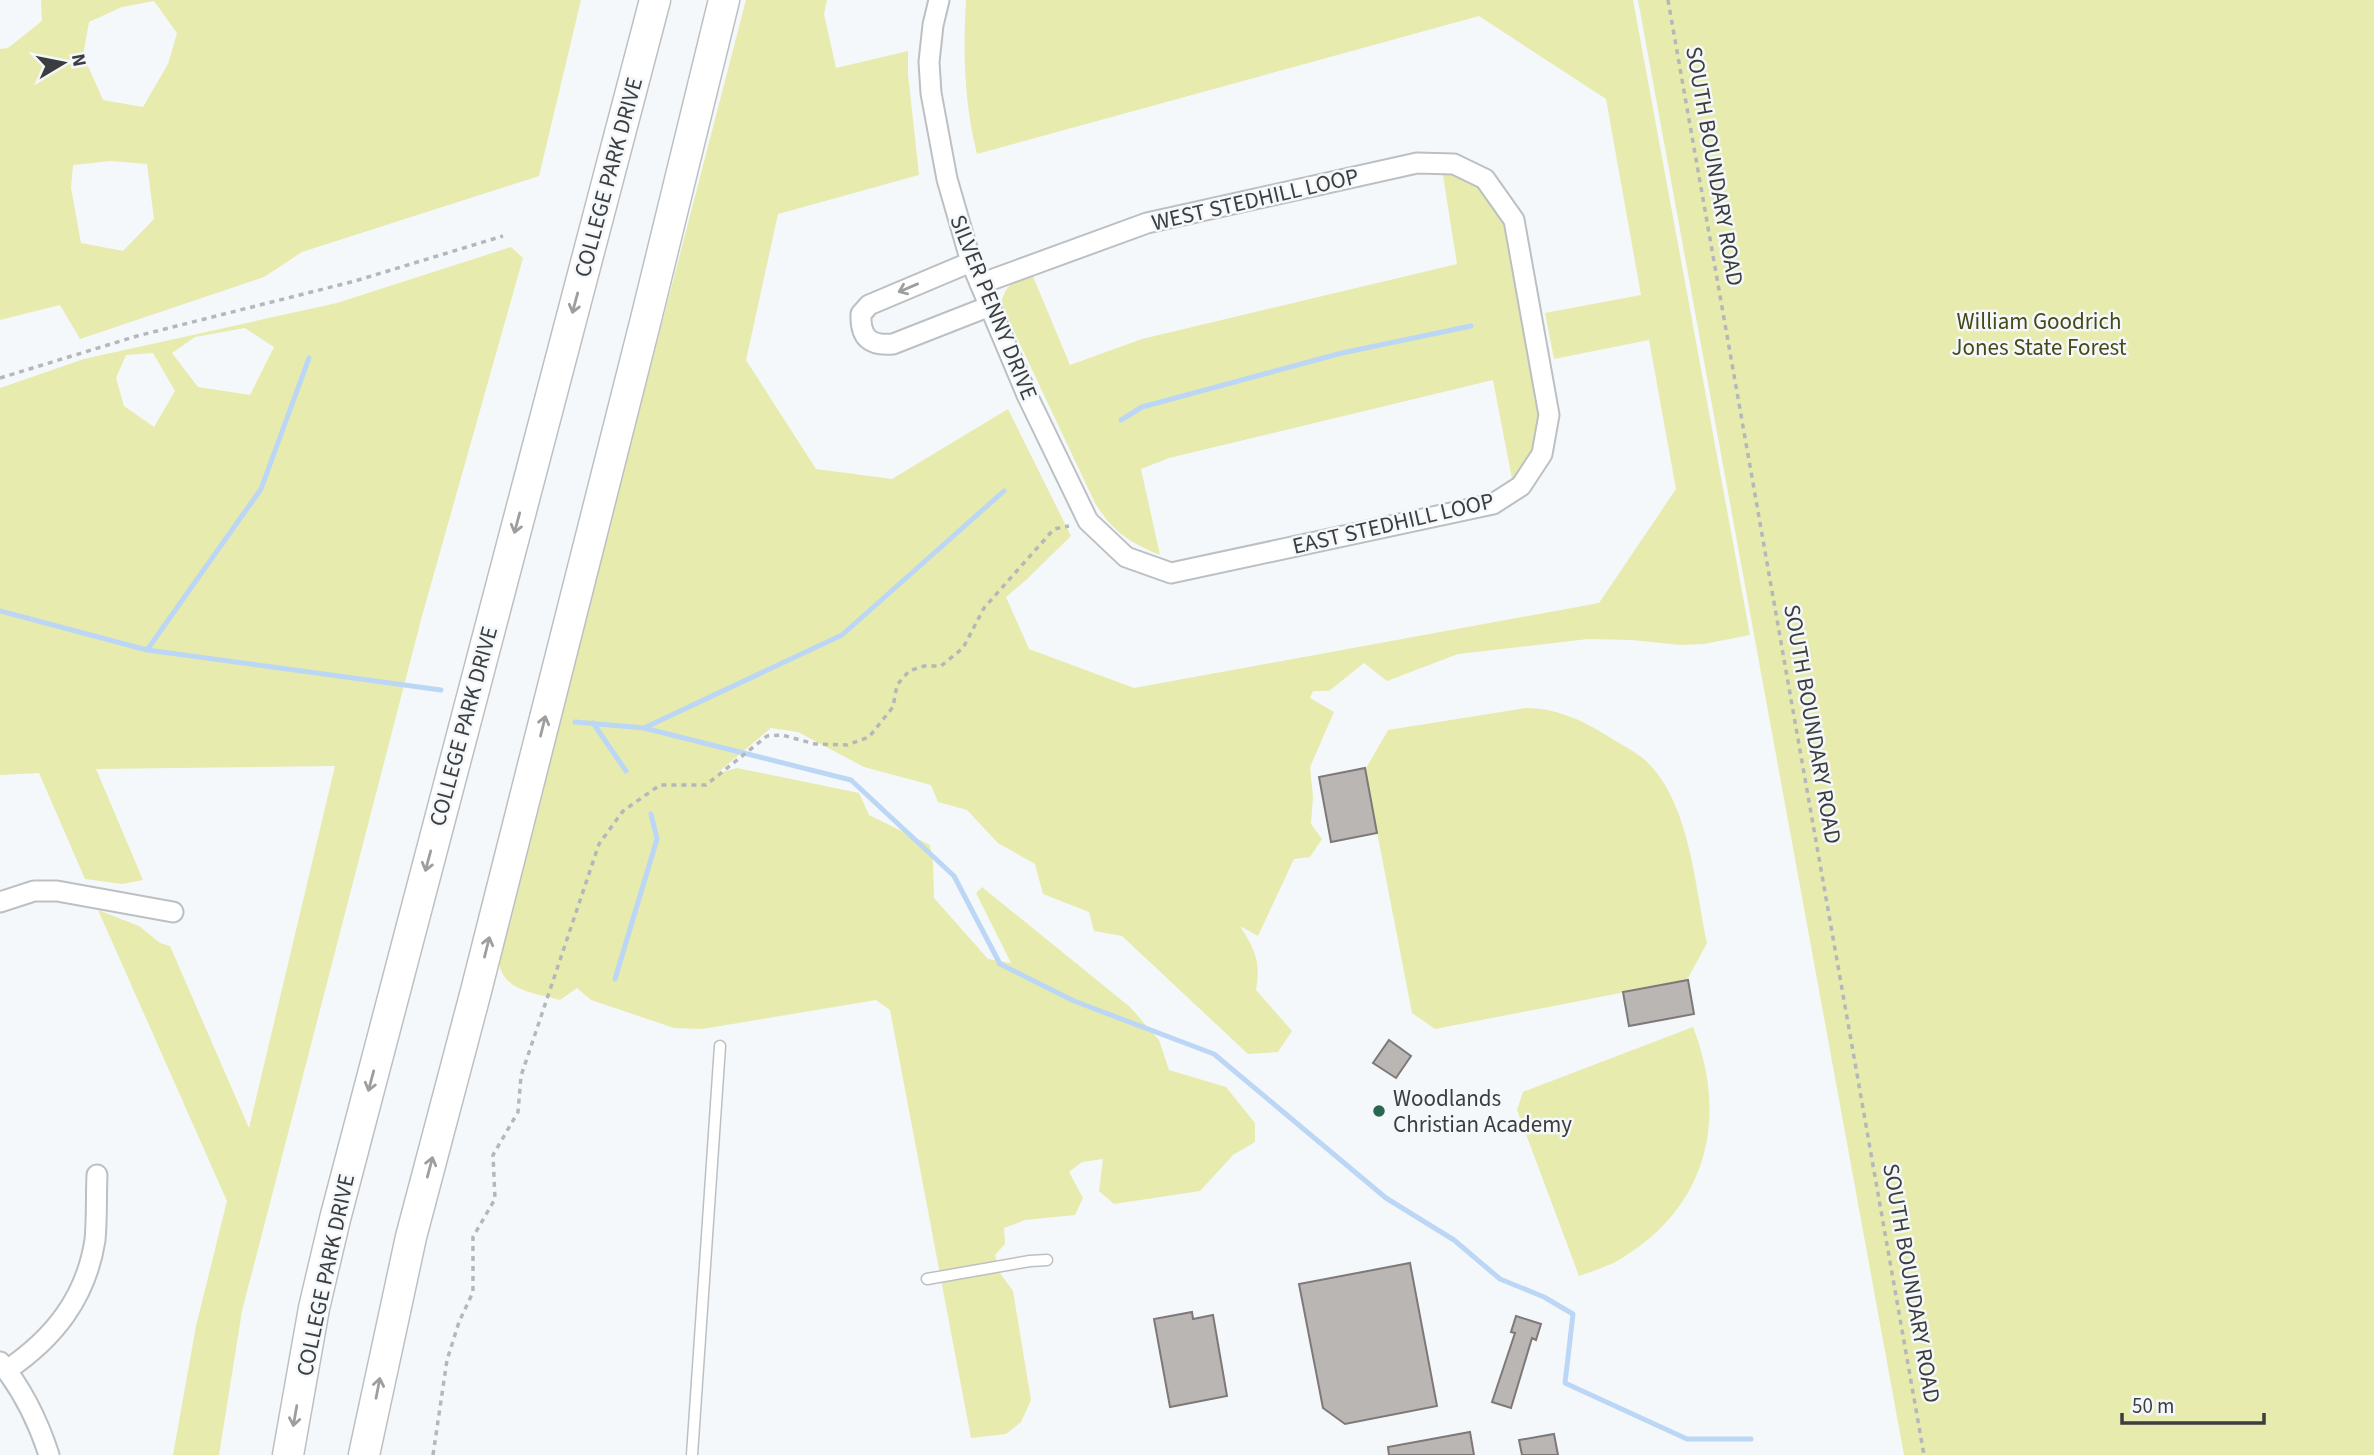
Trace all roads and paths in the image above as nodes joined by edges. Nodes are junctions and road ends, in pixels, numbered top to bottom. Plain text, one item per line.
1 (655, 0) edge
2 (724, 0) edge
3 (939, 0) edge
4 (1668, 0) edge
5 (1514, 220) joint
6 (503, 236) dead end
7 (971, 262) junction
8 (980, 284) junction
9 (989, 306) junction
10 (0, 378) edge
11 (1088, 522) junction
12 (0, 902) edge
13 (173, 912) dead end
14 (720, 1046) dead end
15 (97, 1175) dead end
16 (1047, 1260) dead end
17 (927, 1279) dead end
18 (3, 1366) edge
19 (49, 1455) edge
20 (288, 1455) edge
21 (365, 1455) edge
22 (433, 1455) edge
23 (692, 1455) edge
24 (1924, 1455) edge

1 -> 20 main road, COLLEGE PARK DRIVE
21 -> 2 main road
3 - 7 street, SILVER PENNY DRIVE
4 - 24 path, SOUTH BOUNDARY ROAD
5 - 8 street, WEST STEDHILL LOOP
5 - 11 street, EAST STEDHILL LOOP
6 - 10 path
7 - 8 street, SILVER PENNY DRIVE
7 -> 9 street
8 - 9 street, SILVER PENNY DRIVE
9 - 11 street, SILVER PENNY DRIVE
11 - 22 path
12 - 13 street
14 - 23 lane
15 - 18 street
16 - 17 lane
18 - 19 street

